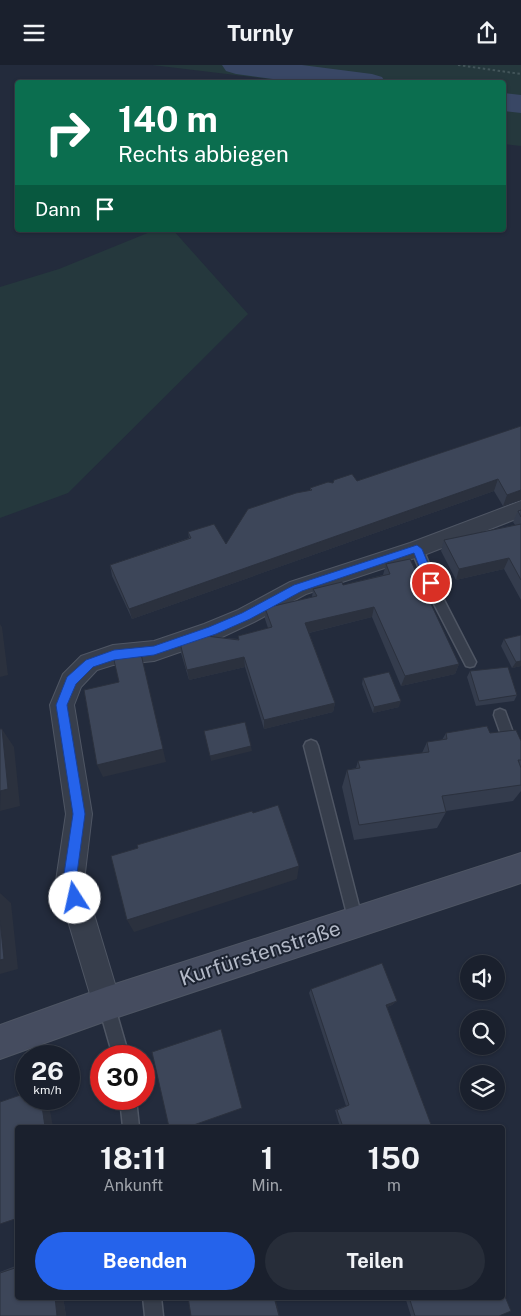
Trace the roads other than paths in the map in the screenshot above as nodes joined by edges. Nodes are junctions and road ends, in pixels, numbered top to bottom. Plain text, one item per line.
1 (521, 509) edge
2 (417, 549) junction
3 (470, 662) dead end
4 (500, 715) dead end
5 (311, 746) dead end
6 (521, 771) edge
7 (521, 867) edge
8 (356, 922) junction
9 (106, 1004) junction
10 (0, 1042) edge
11 (118, 1045) edge
12 (129, 1110) edge
13 (131, 1125) edge
14 (152, 1300) edge
15 (154, 1316) edge

1 - 2 street
2 - 3 lane
2 - 9 street
4 - 6 lane
5 - 8 lane
7 - 8 street, Kurfürstenstraße
8 - 9 street, Kurfürstenstraße
9 - 10 street, Kurfürstenstraße
9 - 11 lane
12 - 13 lane
14 - 15 lane

